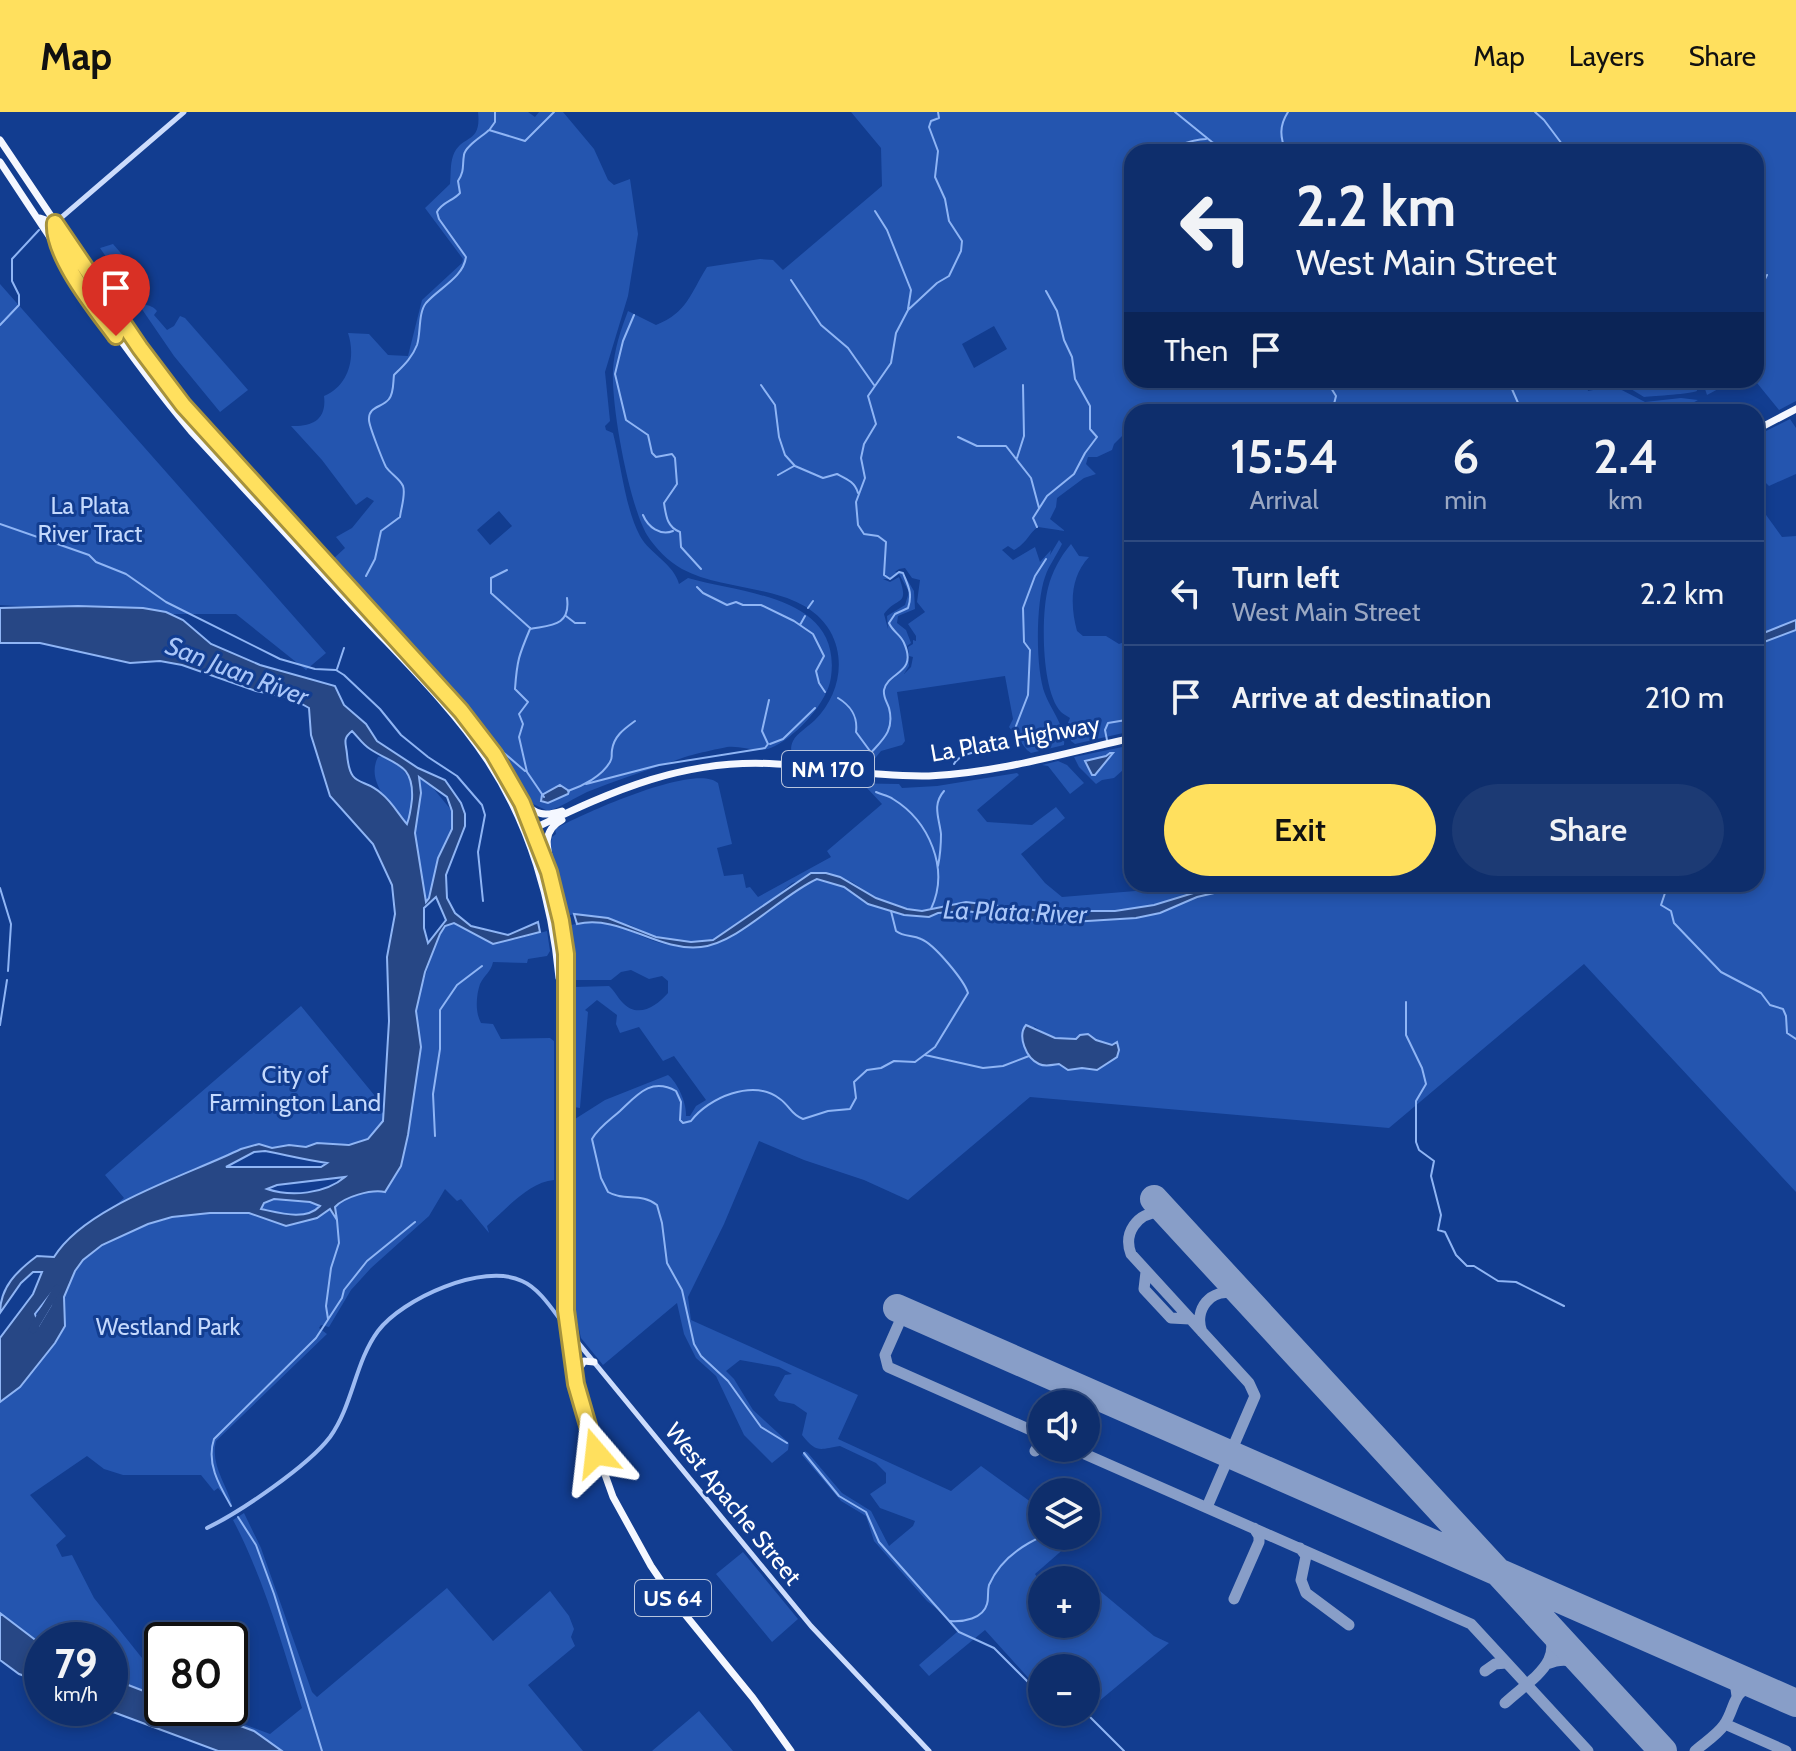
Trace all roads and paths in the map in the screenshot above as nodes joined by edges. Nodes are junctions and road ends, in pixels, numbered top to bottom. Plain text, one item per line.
1 (184, 112) edge
2 (0, 140) edge
3 (0, 162) edge
4 (37, 217) junction
5 (55, 223) junction
6 (64, 258) junction
7 (1796, 409) edge
8 (1764, 426) edge
9 (1124, 740) edge
10 (501, 765) junction
11 (492, 767) junction
12 (590, 802) junction
13 (533, 829) junction
14 (537, 867) junction
15 (558, 909) junction
16 (564, 984) junction
17 (568, 1330) junction
18 (594, 1362) junction
19 (575, 1377) junction
20 (207, 1528) dead end
21 (791, 1751) edge
22 (929, 1751) edge

1 - 5 main road
2 - 5 highway, US 64
3 - 4 highway, US 64
4 - 5 highway
4 - 6 highway, US 64
5 - 6 highway
5 - 10 highway, US 64
6 - 11 highway, US 64
7 - 8 highway
9 - 12 highway, La Plata Highway / NM 170
10 - 12 highway
10 - 13 highway, US 64
11 - 13 highway
11 - 14 highway, US 64
12 - 13 highway, La Plata Highway / NM 170
12 - 15 highway
13 - 14 highway
13 - 15 highway, US 64
14 - 16 highway, US 64
15 - 16 highway, US 64
16 - 17 highway, US 64
17 - 18 main road, West Apache Street
17 - 19 highway, US 64
17 - 20 street, West Apache Street
18 - 19 highway
18 - 22 main road, West Apache Street
19 - 21 highway, US 64

